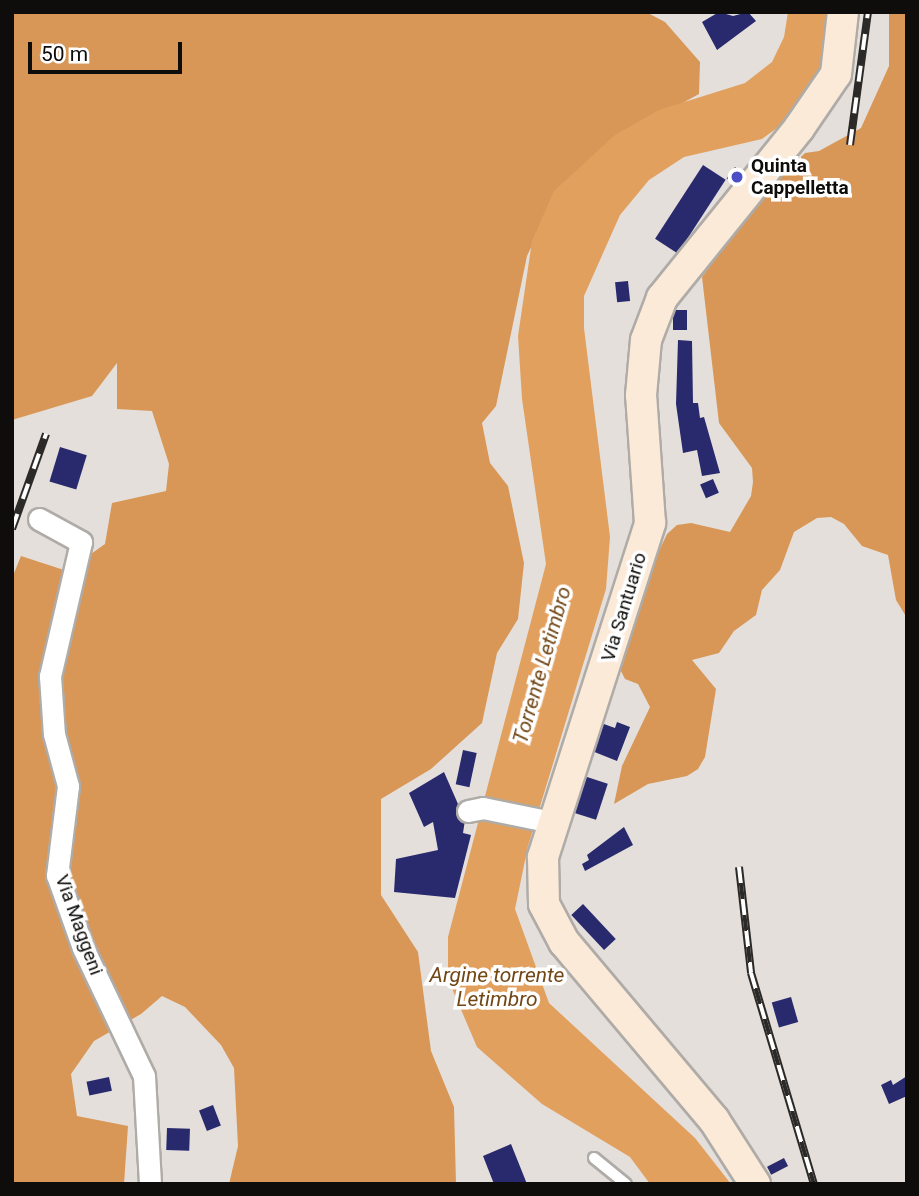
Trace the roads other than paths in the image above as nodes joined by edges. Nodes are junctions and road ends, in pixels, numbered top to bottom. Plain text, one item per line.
1 (843, 12) edge
2 (39, 519) dead end
3 (475, 810) dead end
4 (546, 821) junction
5 (594, 1158) dead end
6 (150, 1184) edge
7 (626, 1184) edge
8 (755, 1184) edge

1 - 4 main road, Via Santuario
2 - 6 street, Via Maggeni
3 - 4 street
4 - 8 main road, Via Santuario
5 - 7 lane

